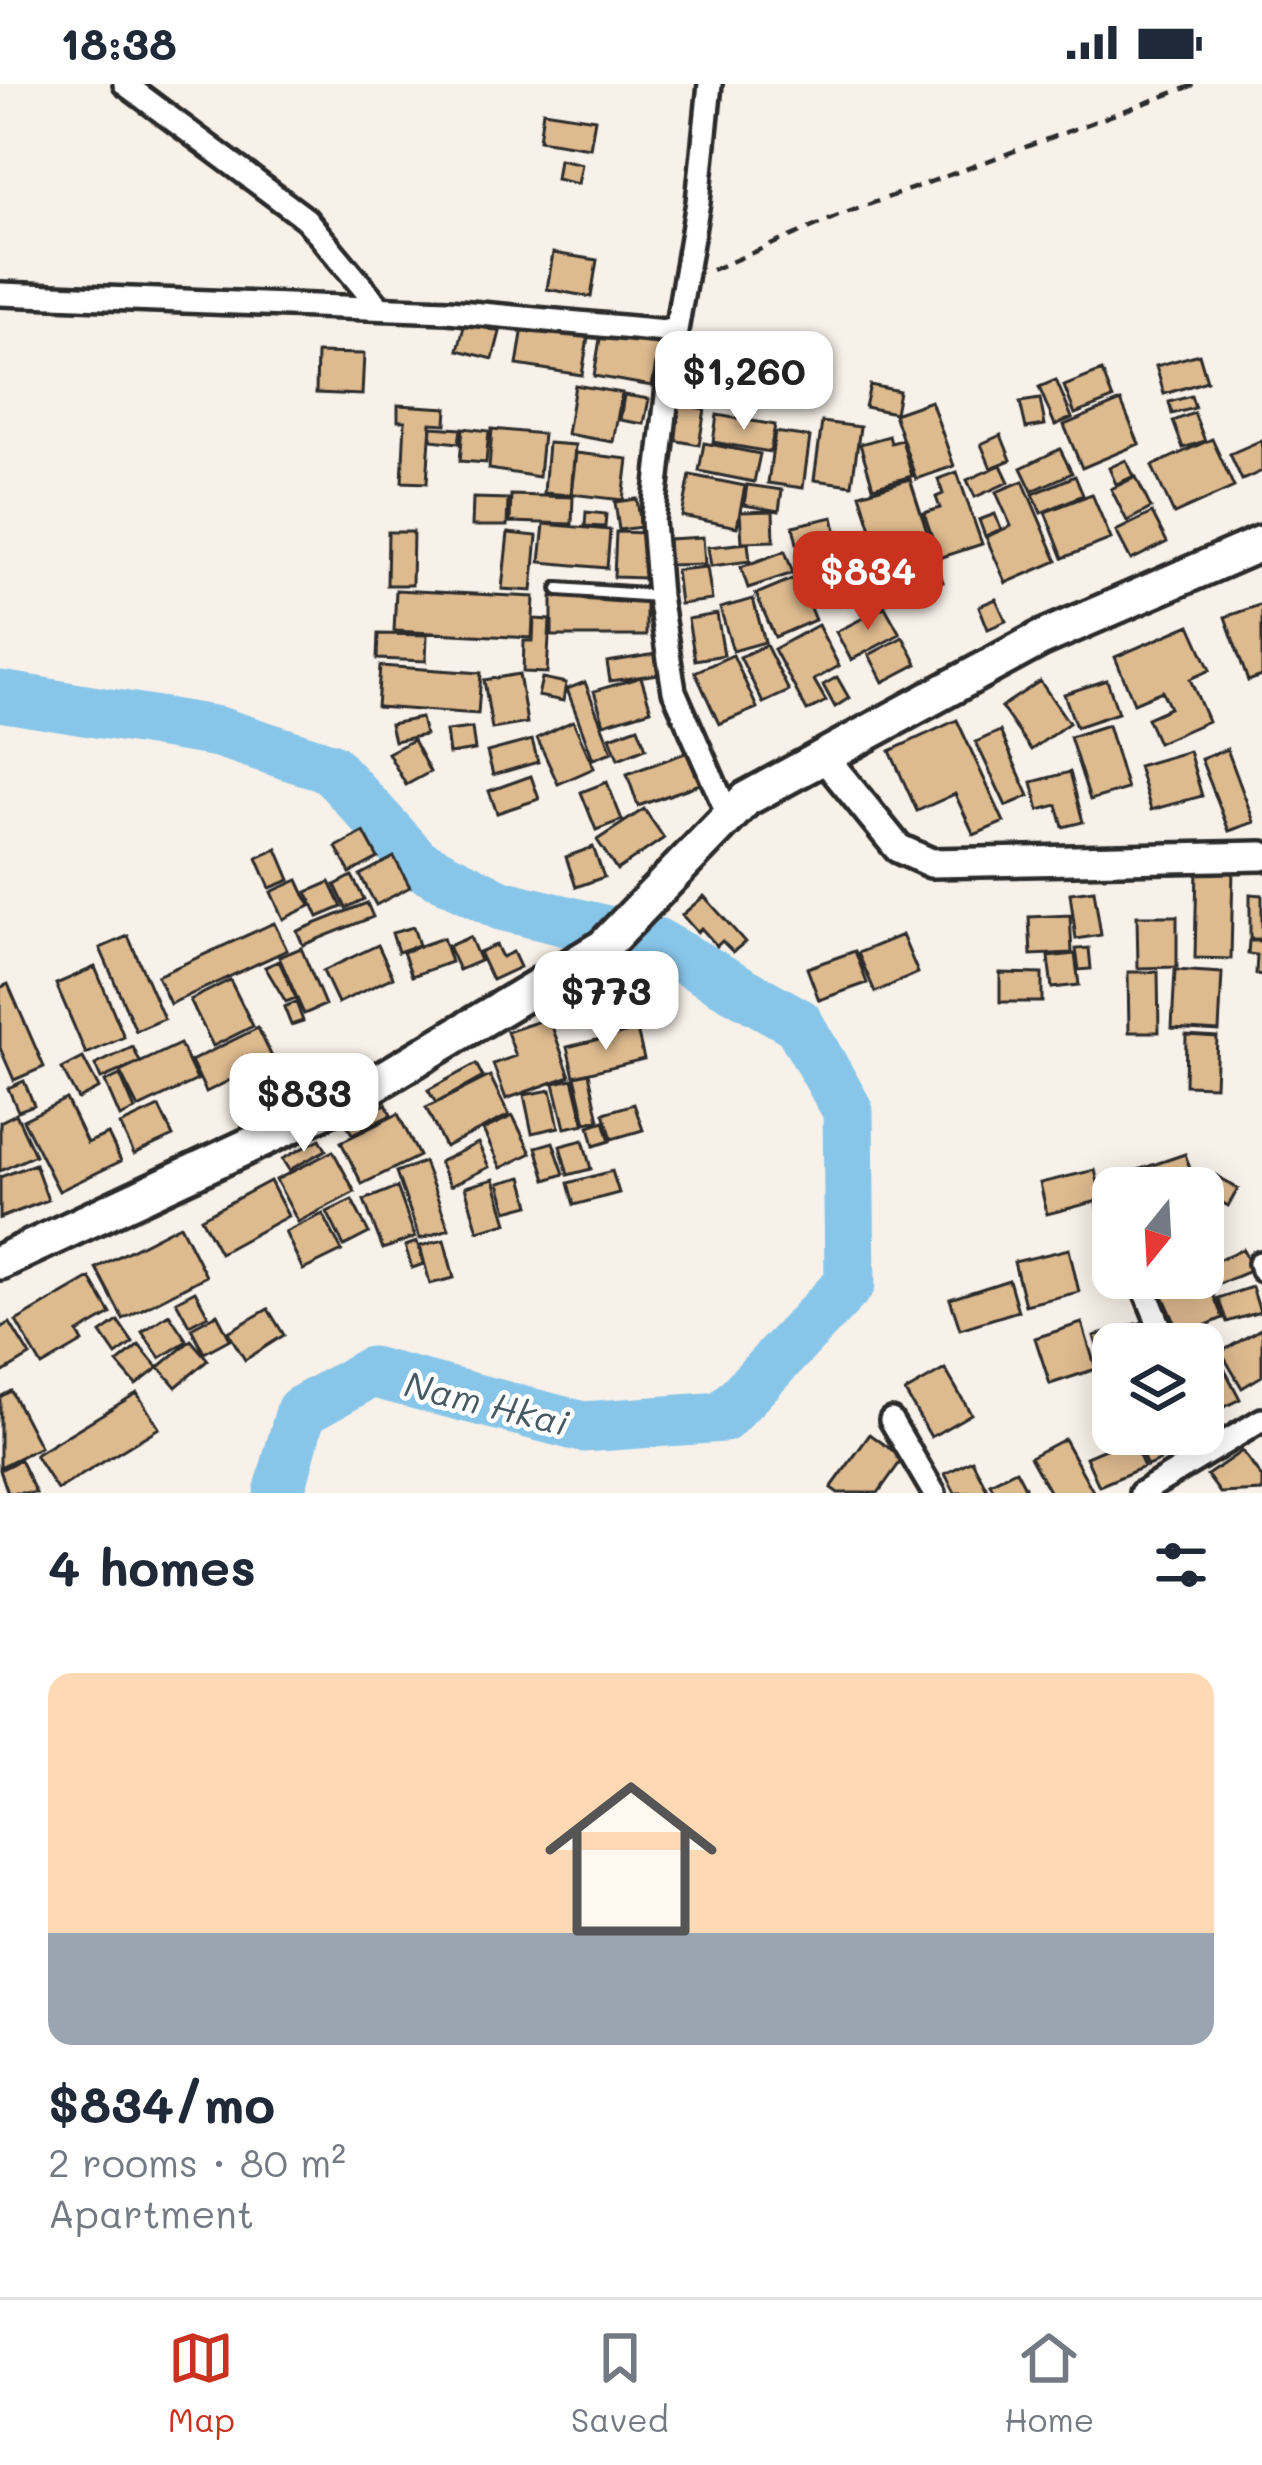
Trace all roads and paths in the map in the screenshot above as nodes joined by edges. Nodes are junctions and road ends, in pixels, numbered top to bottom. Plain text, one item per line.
1 (125, 84) edge
2 (710, 84) edge
3 (1197, 84) edge
4 (684, 281) junction
5 (0, 293) edge
6 (380, 308) junction
7 (676, 332) junction
8 (1262, 543) edge
9 (559, 589) dead end
10 (659, 596) junction
11 (824, 757) junction
12 (729, 817) junction
13 (1262, 856) edge
14 (0, 1262) edge
15 (891, 1420) dead end
16 (1262, 1420) edge
17 (1224, 1443) edge
18 (1204, 1455) edge
19 (934, 1493) edge
20 (1141, 1493) edge

1 - 6 street
2 - 4 street
3 - 4 path
4 - 7 street
5 - 6 street
6 - 7 street
7 - 10 street
8 - 11 main road
9 - 10 lane
10 - 12 street
11 - 12 main road
11 - 13 street
12 - 14 main road
15 - 19 street
16 - 17 street
18 - 20 street

